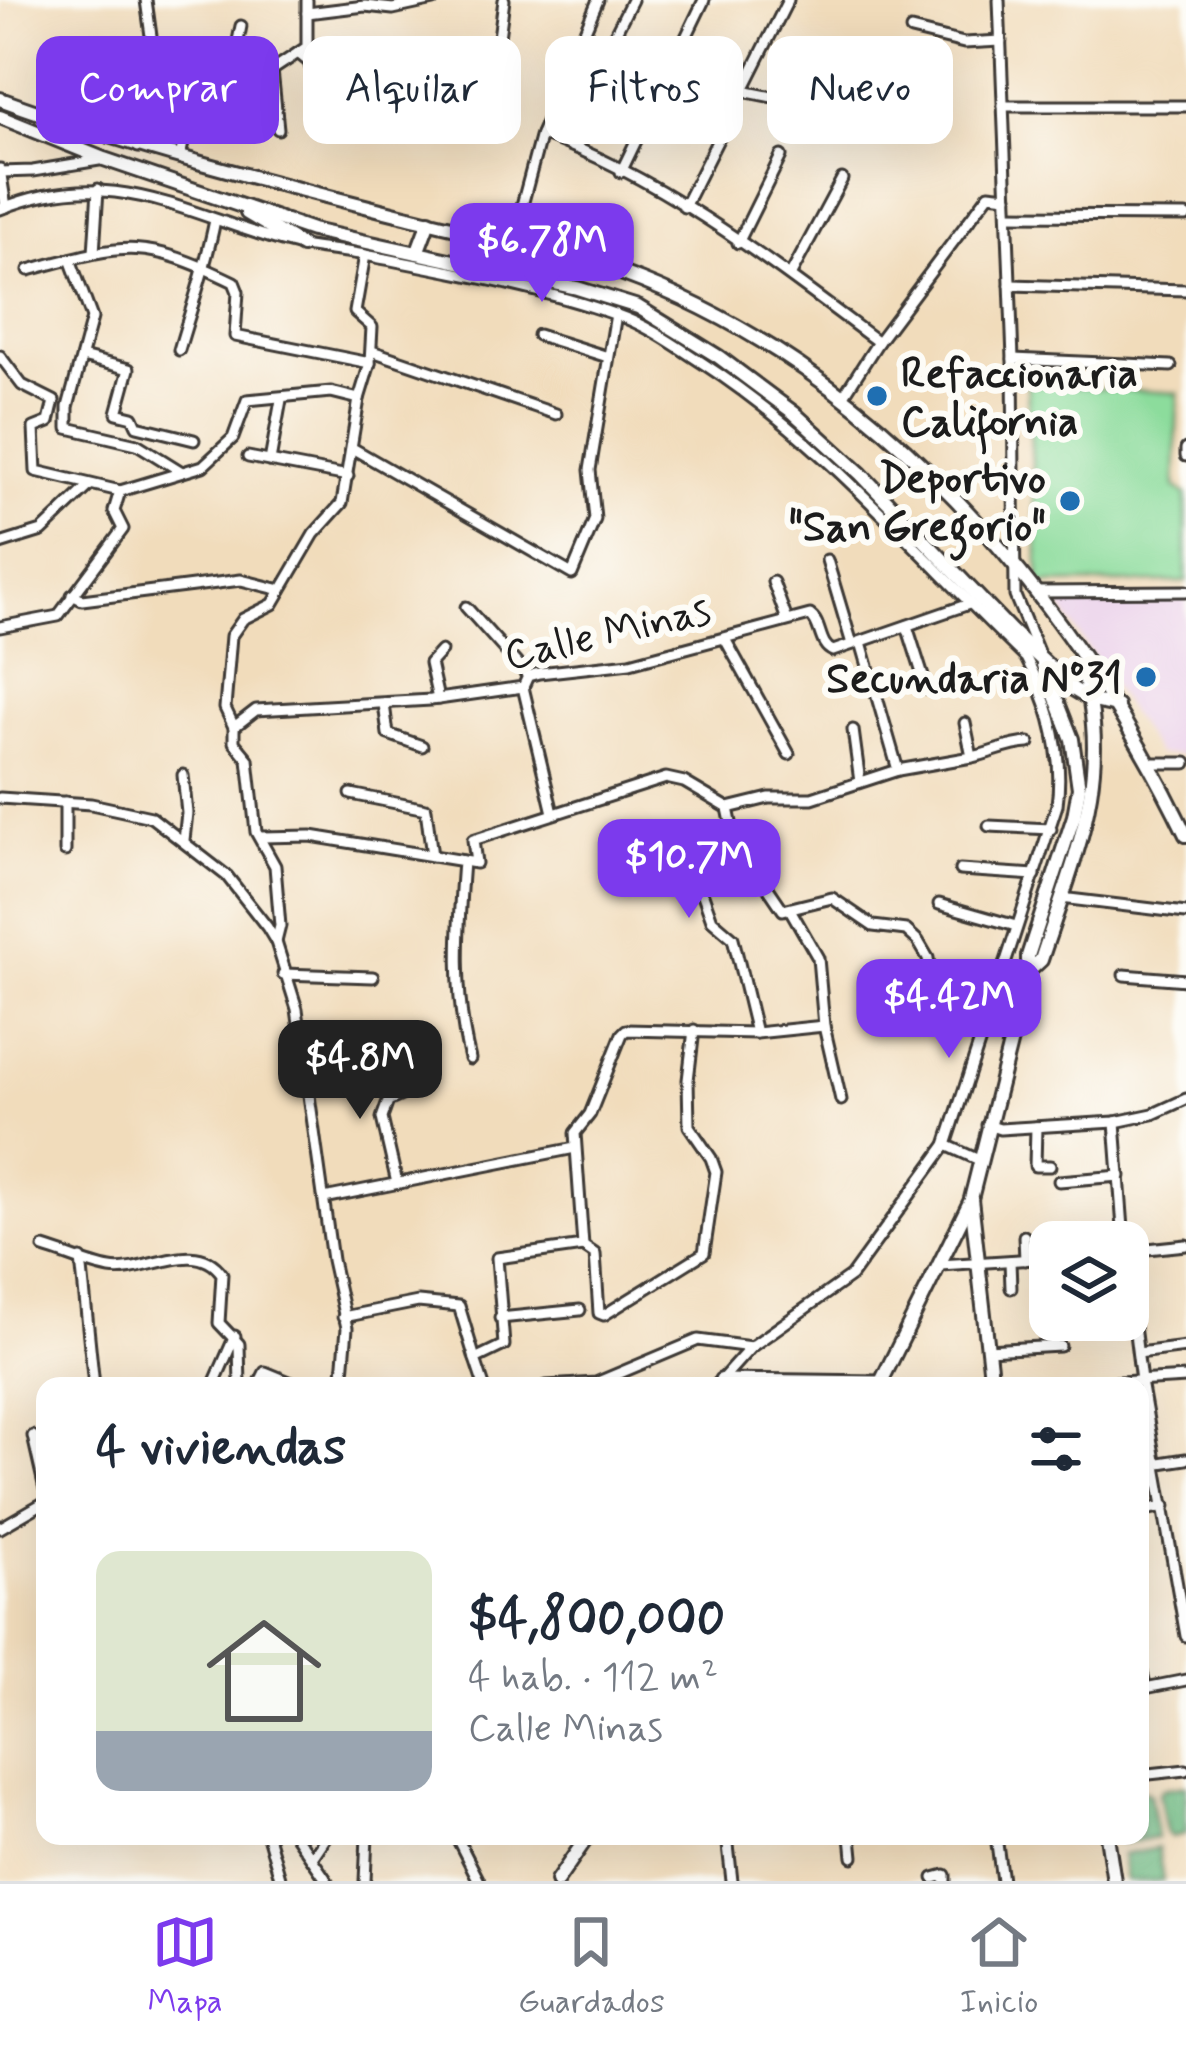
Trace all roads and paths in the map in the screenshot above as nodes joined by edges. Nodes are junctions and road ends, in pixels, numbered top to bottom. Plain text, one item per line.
1 (146, 0) edge
2 (308, 0) edge
3 (434, 0) edge
4 (504, 0) edge
5 (598, 0) edge
6 (632, 0) edge
7 (704, 0) edge
8 (788, 0) edge
9 (999, 0) edge
10 (307, 13) junction
11 (241, 26) dead end
12 (911, 30) dead end
13 (239, 36) edge
14 (499, 36) edge
15 (614, 36) edge
16 (1001, 41) junction
17 (298, 53) junction
18 (303, 57) edge
19 (279, 65) edge
20 (743, 89) edge
21 (0, 99) edge
22 (1003, 106) junction
23 (1186, 106) edge
24 (0, 117) edge
25 (541, 134) junction
26 (545, 136) edge
27 (183, 144) edge
28 (565, 144) edge
29 (715, 144) edge
30 (138, 147) junction
31 (781, 156) dead end
32 (180, 158) junction
33 (109, 160) junction
34 (1, 171) edge
35 (622, 172) junction
36 (842, 178) dead end
37 (104, 190) junction
38 (1007, 196) junction
39 (225, 200) junction
40 (684, 206) junction
41 (3, 208) edge
42 (1008, 215) junction
43 (1186, 216) edge
44 (215, 220) junction
45 (429, 221) junction
46 (512, 243) junction
47 (738, 243) junction
48 (302, 246) junction
49 (94, 253) junction
50 (417, 253) junction
51 (365, 255) junction
52 (70, 259) junction
53 (474, 266) junction
54 (206, 268) junction
55 (29, 270) dead end
56 (790, 276) junction
57 (1010, 285) junction
58 (1186, 290) edge
59 (616, 314) junction
60 (538, 335) dead end
61 (878, 342) junction
62 (179, 350) dead end
63 (0, 356) edge
64 (82, 357) junction
65 (371, 357) junction
66 (608, 357) junction
67 (1013, 359) junction
68 (1171, 366) dead end
69 (844, 395) junction
70 (359, 399) junction
71 (281, 400) junction
72 (54, 401) junction
73 (68, 406) junction
74 (556, 414) dead end
75 (194, 440) dead end
76 (352, 448) junction
77 (248, 458) dead end
78 (270, 460) junction
79 (182, 472) junction
80 (348, 476) junction
81 (89, 486) junction
82 (120, 491) junction
83 (0, 544) edge
84 (826, 560) dead end
85 (1017, 569) junction
86 (773, 582) dead end
87 (281, 590) junction
88 (1186, 591) edge
89 (1036, 592) junction
90 (72, 595) junction
91 (969, 604) junction
92 (466, 607) dead end
93 (787, 620) junction
94 (907, 626) junction
95 (0, 627) edge
96 (725, 639) junction
97 (856, 643) junction
98 (440, 651) dead end
99 (1076, 653) junction
100 (1033, 656) junction
101 (526, 682) junction
102 (927, 689) dead end
103 (438, 699) junction
104 (1093, 701) junction
105 (383, 704) junction
106 (1118, 706) junction
107 (965, 723) dead end
108 (234, 728) junction
109 (853, 730) dead end
110 (1029, 742) dead end
111 (422, 746) dead end
112 (789, 754) dead end
113 (972, 757) junction
114 (1151, 763) junction
115 (1186, 763) edge
116 (898, 770) junction
117 (183, 775) dead end
118 (860, 782) junction
119 (351, 794) dead end
120 (0, 798) edge
121 (65, 802) junction
122 (728, 808) junction
123 (553, 813) junction
124 (988, 826) dead end
125 (1051, 829) junction
126 (1186, 835) edge
127 (261, 837) junction
128 (184, 840) junction
129 (65, 851) dead end
130 (432, 856) junction
131 (738, 856) junction
132 (463, 861) junction
133 (960, 870) dead end
134 (1035, 875) junction
135 (1061, 898) junction
136 (939, 904) dead end
137 (791, 911) junction
138 (1186, 913) edge
139 (1016, 926) junction
140 (276, 943) junction
141 (1028, 972) junction
142 (283, 974) junction
143 (1124, 975) dead end
144 (373, 976) dead end
145 (1186, 980) edge
146 (986, 1018) junction
147 (824, 1026) junction
148 (694, 1030) junction
149 (756, 1033) junction
150 (470, 1059) dead end
151 (404, 1094) dead end
152 (1186, 1099) edge
153 (841, 1100) dead end
154 (1115, 1122) junction
155 (987, 1125) junction
156 (1036, 1126) junction
157 (946, 1145) junction
158 (575, 1148) junction
159 (979, 1160) junction
160 (1050, 1166) dead end
161 (1120, 1176) junction
162 (1060, 1181) dead end
163 (397, 1183) junction
164 (324, 1198) junction
165 (971, 1199) junction
166 (1123, 1221) edge
167 (1024, 1236) dead end
168 (1186, 1245) edge
169 (583, 1246) junction
170 (44, 1248) dead end
171 (1149, 1249) edge
172 (81, 1259) junction
173 (1025, 1260) junction
174 (1029, 1260) edge
175 (1010, 1261) junction
176 (940, 1265) junction
177 (979, 1265) junction
178 (1011, 1288) dead end
179 (580, 1310) dead end
180 (343, 1316) junction
181 (500, 1318) junction
182 (235, 1336) junction
183 (1136, 1341) edge
184 (1060, 1346) dead end
185 (751, 1347) junction
186 (1186, 1347) edge
187 (987, 1350) junction
188 (1138, 1353) junction
189 (475, 1359) junction
190 (93, 1377) edge
191 (217, 1377) edge
192 (240, 1377) edge
193 (343, 1377) edge
194 (481, 1377) edge
195 (610, 1377) edge
196 (723, 1377) edge
197 (884, 1377) edge
198 (991, 1377) edge
199 (1141, 1377) edge
200 (1186, 1378) edge
201 (1149, 1381) edge
202 (1149, 1422) edge
203 (33, 1436) dead end
204 (36, 1449) edge
205 (1186, 1459) edge
206 (1156, 1463) junction
207 (1149, 1464) edge
208 (1165, 1506) junction
209 (36, 1507) edge
210 (1149, 1509) edge
211 (0, 1528) edge
212 (1182, 1570) edge
213 (1186, 1636) edge
214 (1186, 1680) edge
215 (1149, 1688) edge
216 (1186, 1769) edge
217 (1149, 1774) edge
218 (271, 1845) edge
219 (303, 1845) edge
220 (321, 1845) edge
221 (367, 1845) edge
222 (461, 1845) edge
223 (582, 1845) edge
224 (729, 1845) edge
225 (852, 1845) edge
226 (997, 1845) edge
227 (1108, 1845) edge
228 (853, 1857) dead end
229 (312, 1858) junction
230 (281, 1881) edge
231 (327, 1881) edge
232 (365, 1881) edge
233 (479, 1881) edge
234 (557, 1881) edge
235 (732, 1881) edge
236 (1002, 1881) edge
237 (1114, 1881) edge

1 - 30 street
2 - 10 street
3 - 10 street
4 - 14 street
5 - 25 street
6 - 15 street
7 - 35 street
8 - 20 street
9 - 16 street
10 - 17 street
11 - 13 street
12 - 16 street
16 - 22 street
17 - 18 street
17 - 19 street
21 - 30 main road
22 - 23 street
22 - 38 street
24 - 33 main road
25 - 26 street
25 - 46 street
27 - 32 street
28 - 35 street
29 - 40 street
30 - 32 main road
31 - 47 street
32 - 45 main road
33 - 34 street
33 - 37 street
33 - 39 main road
34 - 41 street
35 - 40 street
36 - 56 street
37 - 41 street
37 - 44 street
37 - 49 street
38 - 42 street
38 - 61 street
39 - 48 main road
39 - 50 main road
40 - 47 street
42 - 43 street
42 - 57 street
44 - 48 street
44 - 54 street
45 - 46 main road
45 - 50 main road
46 - 53 street
46 - 69 main road
47 - 56 street
48 - 51 street
49 - 52 street
49 - 54 street
50 - 53 main road
51 - 59 street
51 - 65 street
52 - 55 street
52 - 64 street
53 - 100 main road
54 - 62 street
54 - 65 street
56 - 61 street
57 - 58 street
57 - 67 street
59 - 66 street
59 - 91 street
60 - 66 street
61 - 69 street
63 - 72 street
64 - 73 street
64 - 75 street
65 - 70 street
65 - 74 street
66 - 76 street
67 - 68 street
67 - 85 street
69 - 85 main road
70 - 71 street
70 - 76 street
71 - 78 street
71 - 79 street
72 - 73 street
72 - 81 street
73 - 79 street
76 - 80 street
77 - 78 street
78 - 80 street
79 - 82 street
80 - 87 street
81 - 82 street
81 - 83 street
82 - 90 street
84 - 97 street
85 - 89 main road
85 - 100 street
86 - 93 street
87 - 90 street
87 - 108 street
88 - 89 street
89 - 99 main road
90 - 95 street
91 - 94 street
91 - 100 street
92 - 101 street
93 - 96 street, Calle Minas
93 - 97 street
94 - 97 street
94 - 102 street
96 - 101 street, Calle Minas
96 - 112 street
97 - 116 street
98 - 103 street
99 - 104 main road
99 - 106 main road
100 - 104 main road
100 - 125 street
100 - 141 main road
101 - 103 street, Calle Minas
101 - 123 street
103 - 105 street, Calle Minas
104 - 106 main road
104 - 135 main road
105 - 108 street, Calle Minas
105 - 111 street
106 - 114 main road
107 - 113 street
108 - 127 street
109 - 118 street
110 - 113 street
113 - 116 street
114 - 115 street
114 - 126 main road
116 - 118 street
117 - 128 street
118 - 122 street
119 - 130 street
120 - 121 street
121 - 128 street
121 - 129 street
122 - 123 street
122 - 131 street
123 - 132 street
124 - 125 street
125 - 134 street
127 - 130 street
127 - 140 street
128 - 140 street
130 - 132 street
131 - 137 street
131 - 149 street
132 - 150 street
133 - 134 street
134 - 139 street
135 - 138 street
135 - 141 main road
136 - 139 street
137 - 146 street
137 - 147 street
139 - 146 street
140 - 142 street
141 - 155 main road
142 - 144 street
142 - 164 street
143 - 145 street
146 - 157 street
147 - 149 street
147 - 153 street
148 - 149 street
148 - 158 street
148 - 169 street
151 - 163 street
152 - 154 street
154 - 156 street
154 - 161 street
155 - 156 street
155 - 159 main road
156 - 160 street
157 - 159 street
157 - 185 street
158 - 163 street
158 - 169 street
159 - 165 main road
161 - 162 street
161 - 166 street
163 - 164 street
164 - 180 street
165 - 176 main road
165 - 177 main road
167 - 173 street
168 - 171 street
169 - 181 street
170 - 172 street
172 - 182 street
172 - 190 street
173 - 174 street
173 - 175 street
175 - 177 street
175 - 178 street
176 - 177 street
176 - 197 main road
177 - 187 main road
179 - 181 street
180 - 189 street
180 - 193 street
181 - 189 street
182 - 191 street
182 - 192 street
183 - 188 street
184 - 187 street
185 - 195 street
185 - 196 street
186 - 188 street
187 - 198 main road
188 - 199 street
189 - 194 street
200 - 201 street
202 - 206 street
203 - 204 street
205 - 206 street
206 - 207 street
206 - 208 street
208 - 210 street
208 - 212 street
209 - 211 street
212 - 213 street
214 - 215 street
216 - 217 street
218 - 230 street
219 - 229 street
220 - 229 street
221 - 232 street
222 - 233 street
223 - 234 main road
224 - 235 street
225 - 228 street
226 - 236 street
227 - 237 main road
229 - 231 street

